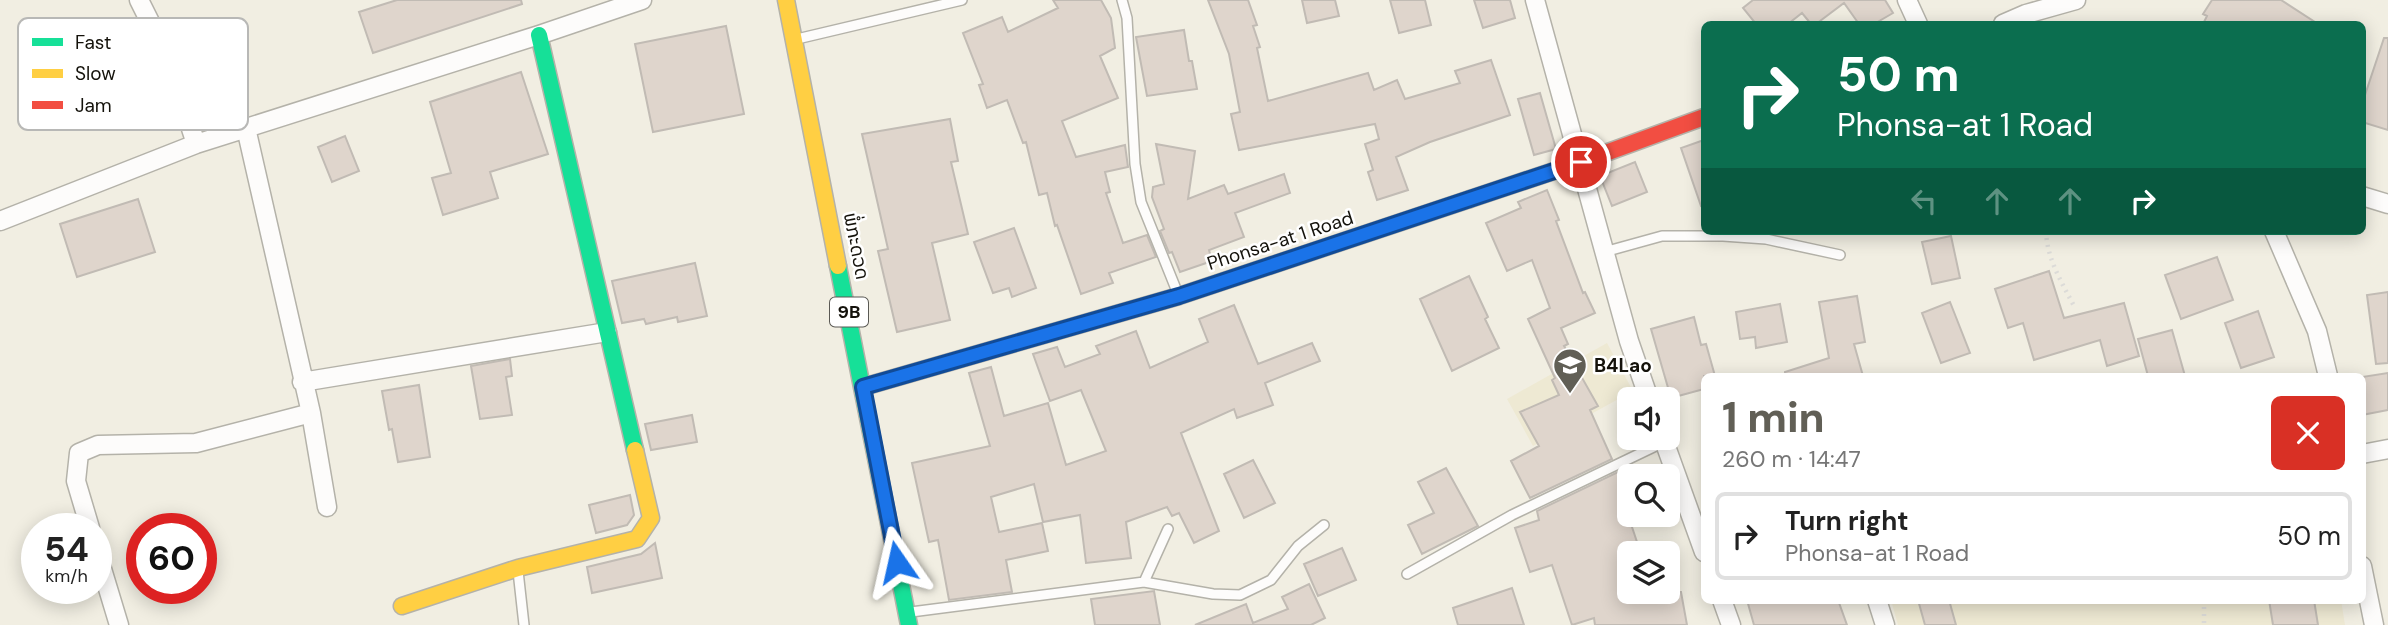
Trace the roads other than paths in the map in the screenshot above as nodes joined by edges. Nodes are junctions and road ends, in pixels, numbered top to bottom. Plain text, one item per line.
1 (139, 0) edge
2 (642, 0) edge
3 (786, 0) edge
4 (962, 0) edge
5 (1122, 0) edge
6 (1535, 0) edge
7 (1908, 0) edge
8 (2076, 0) edge
9 (148, 18) edge
10 (1917, 21) edge
11 (2010, 21) edge
12 (539, 35) junction
13 (796, 39) junction
14 (1701, 118) edge
15 (248, 127) edge
16 (192, 130) edge
17 (240, 130) edge
18 (246, 130) edge
19 (196, 144) junction
20 (1581, 162) junction
21 (2366, 198) edge
22 (2388, 204) edge
23 (0, 221) edge
24 (2276, 235) edge
25 (1604, 252) junction
26 (1840, 254) dead end
27 (1179, 296) junction
28 (607, 332) junction
29 (2327, 373) edge
30 (302, 382) junction
31 (863, 387) junction
32 (1646, 387) edge
33 (311, 413) junction
34 (2388, 449) edge
35 (1644, 450) edge
36 (1668, 450) edge
37 (2366, 453) edge
38 (327, 507) dead end
39 (86, 513) edge
40 (1324, 525) dead end
41 (1168, 529) dead end
42 (1701, 544) edge
43 (518, 568) junction
44 (1408, 574) dead end
45 (1144, 582) junction
46 (2366, 586) edge
47 (112, 602) edge
48 (1723, 604) edge
49 (1878, 604) edge
50 (402, 606) dead end
51 (907, 619) edge
52 (119, 625) edge
53 (524, 625) edge
54 (1731, 625) edge
55 (1885, 625) edge
56 (2374, 625) edge

1 - 9 street
2 - 12 street
3 - 13 street, ພໍ່ກະດວດ / 9B
4 - 13 lane
5 - 27 lane
6 - 20 street
7 - 10 street
8 - 11 street
12 - 15 street
12 - 28 street
13 - 31 street, ພໍ່ກະດວດ / 9B
14 - 20 street, Phonsa-at 1 Road
16 - 19 street
17 - 19 street
18 - 30 street
19 - 23 street
20 - 25 street
20 - 27 street, Phonsa-at 1 Road
21 - 22 street
24 - 29 street
25 - 26 lane
25 - 32 street
27 - 31 street, Phonsa-at 1 Road
28 - 30 street
28 - 43 street
30 - 33 street
31 - 51 street, ພໍ່ກະດວດ / 9B
33 - 38 street
33 - 39 street
34 - 37 street
35 - 44 lane
36 - 42 street
40 - 45 lane
41 - 45 lane
43 - 50 street
43 - 53 lane
45 - 51 lane
46 - 56 street
47 - 52 street
48 - 54 street
49 - 55 street

